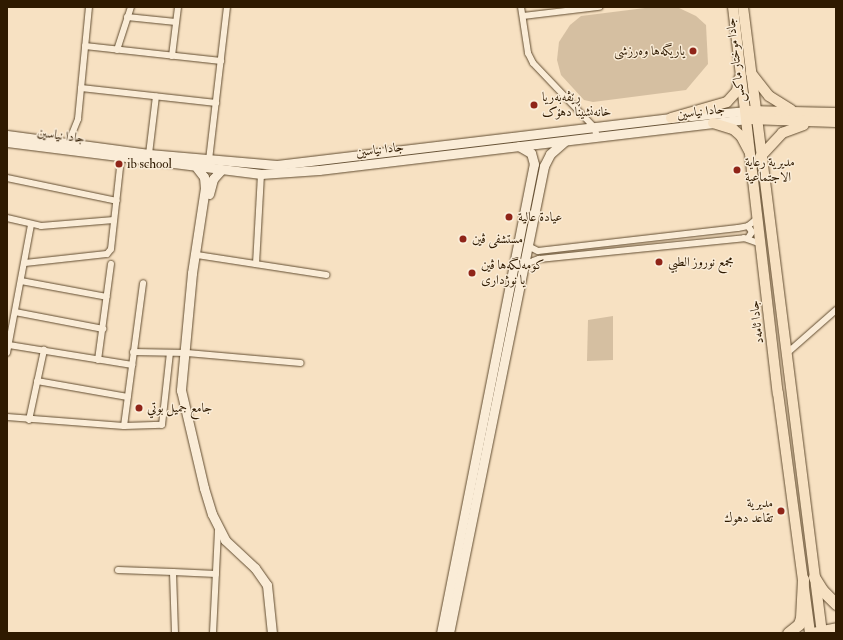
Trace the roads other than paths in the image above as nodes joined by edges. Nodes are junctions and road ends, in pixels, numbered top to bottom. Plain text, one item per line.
1 (89, 7) edge
2 (130, 7) edge
3 (178, 7) edge
4 (227, 7) edge
5 (521, 7) edge
6 (594, 7) edge
7 (599, 7) edge
8 (733, 7) edge
9 (743, 7) edge
10 (523, 16) junction
11 (127, 17) junction
12 (176, 22) junction
13 (86, 46) junction
14 (117, 50) junction
15 (172, 56) junction
16 (221, 61) junction
17 (745, 72) junction
18 (81, 88) junction
19 (156, 96) junction
20 (216, 103) junction
21 (796, 112) junction
22 (836, 113) edge
23 (751, 115) junction
24 (671, 118) junction
25 (814, 122) junction
26 (836, 122) edge
27 (713, 123) junction
28 (594, 127) junction
29 (7, 135) edge
30 (598, 136) junction
31 (570, 139) junction
32 (7, 142) edge
33 (68, 144) junction
34 (518, 146) junction
35 (142, 156) junction
36 (756, 156) junction
37 (121, 158) junction
38 (209, 160) junction
39 (533, 160) junction
40 (546, 161) junction
41 (197, 168) junction
42 (221, 170) junction
43 (261, 174) junction
44 (7, 178) edge
45 (209, 180) junction
46 (117, 201) junction
47 (758, 218) junction
48 (8, 219) edge
49 (114, 220) junction
50 (31, 225) junction
51 (748, 226) junction
52 (748, 238) junction
53 (761, 244) junction
54 (528, 246) junction
55 (538, 251) junction
56 (197, 255) junction
57 (539, 259) junction
58 (25, 263) junction
59 (111, 264) dead end
60 (256, 264) junction
61 (524, 264) junction
62 (326, 275) dead end
63 (21, 281) junction
64 (143, 283) dead end
65 (514, 294) junction
66 (107, 297) junction
67 (836, 310) edge
68 (15, 312) junction
69 (9, 326) edge
70 (103, 329) junction
71 (9, 345) junction
72 (44, 350) junction
73 (133, 352) junction
74 (7, 353) edge
75 (170, 353) junction
76 (185, 353) junction
77 (786, 354) junction
78 (98, 360) junction
79 (300, 363) dead end
80 (132, 366) junction
81 (37, 381) junction
82 (489, 391) junction
83 (499, 393) junction
84 (128, 397) junction
85 (7, 417) edge
86 (29, 420) junction
87 (124, 426) junction
88 (479, 441) junction
89 (489, 443) junction
90 (218, 527) junction
91 (459, 538) junction
92 (469, 542) junction
93 (118, 570) dead end
94 (173, 572) junction
95 (216, 574) junction
96 (814, 577) junction
97 (803, 579) junction
98 (836, 604) edge
99 (836, 628) edge
100 (817, 632) edge
101 (175, 633) edge
102 (213, 633) edge
103 (272, 633) edge
104 (276, 633) edge
105 (442, 633) edge
106 (449, 633) edge
107 (788, 633) edge

1 - 13 street
2 - 11 street
3 - 12 street
4 - 16 street
5 - 10 street
6 - 7 street
6 - 10 street
8 - 17 main road
9 - 17 main road, جادا موختار ماكس
10 - 28 street
11 - 12 street
11 - 14 street
12 - 15 street
13 - 14 street
13 - 18 street
14 - 15 street
15 - 16 street
16 - 20 street
17 - 21 main road
17 - 23 main road, جادا موختار ماكس
17 - 24 main road
18 - 19 street
18 - 33 street
19 - 20 street
19 - 35 street
20 - 38 street
21 - 22 main road
21 - 23 main road
23 - 24 street, جادا نیاسین
23 - 25 main road
23 - 27 street, جادا نیاسین
23 - 36 main road, جادا ئامەد
24 - 28 street, جادا نیاسین
25 - 26 main road
25 - 36 main road
27 - 30 street, جادا نیاسین
27 - 36 main road
28 - 30 street
28 - 38 street, جادا نیاسین
29 - 33 street, جادا نیاسین
30 - 31 street, جادا نیاسین
31 - 34 street, جادا نیاسین
31 - 40 street
32 - 37 street, جادا نیاسین
33 - 35 street, جادا نیاسین
34 - 39 street
34 - 43 street, جادا نیاسین
35 - 37 street, جادا نیاسین
35 - 38 street, جادا نیاسین
35 - 41 street, جادا نیاسین
36 - 47 main road, جادا ئامەد
36 - 77 main road, جادا ئامەد
37 - 46 street
39 - 40 street
39 - 65 street
40 - 54 street
41 - 42 street, جادا نیاسین
41 - 45 street
42 - 43 street, جادا نیاسین
42 - 45 street
43 - 60 street
44 - 46 street
45 - 56 street
45 - 76 street
46 - 49 street
47 - 51 street
47 - 53 main road, جادا ئامەد
48 - 50 street
49 - 50 street
49 - 58 street
50 - 58 street
51 - 52 street
51 - 55 street
52 - 53 street
52 - 57 street
53 - 97 main road, جادا ئامەد
54 - 55 street
54 - 61 street
55 - 57 street
56 - 60 street
56 - 76 street
57 - 61 street
58 - 63 street
59 - 66 street
60 - 62 street
61 - 65 street
63 - 66 street
63 - 68 street
64 - 73 street
65 - 82 street
65 - 83 street
66 - 70 street
67 - 77 street
68 - 69 street
68 - 70 street
69 - 71 street
70 - 78 street
71 - 72 street
71 - 74 street
72 - 78 street
72 - 81 street
73 - 75 street
73 - 80 street
75 - 76 street
75 - 87 street
76 - 79 street
76 - 90 street
76 - 104 street
77 - 96 main road, جادا ئامەد
78 - 80 street
80 - 84 street
81 - 84 street
81 - 86 street
82 - 83 street
82 - 88 street
83 - 89 street
84 - 87 street
85 - 86 street
86 - 87 street
88 - 89 street
88 - 91 street
89 - 92 street
90 - 95 street
90 - 103 street
91 - 92 street
91 - 105 street
92 - 106 street
93 - 94 street
94 - 95 street
94 - 101 street
95 - 102 street
96 - 98 highway
96 - 100 main road, جادا ئامەد
97 - 100 main road, جادا ئامەد
97 - 107 highway
99 - 100 highway

